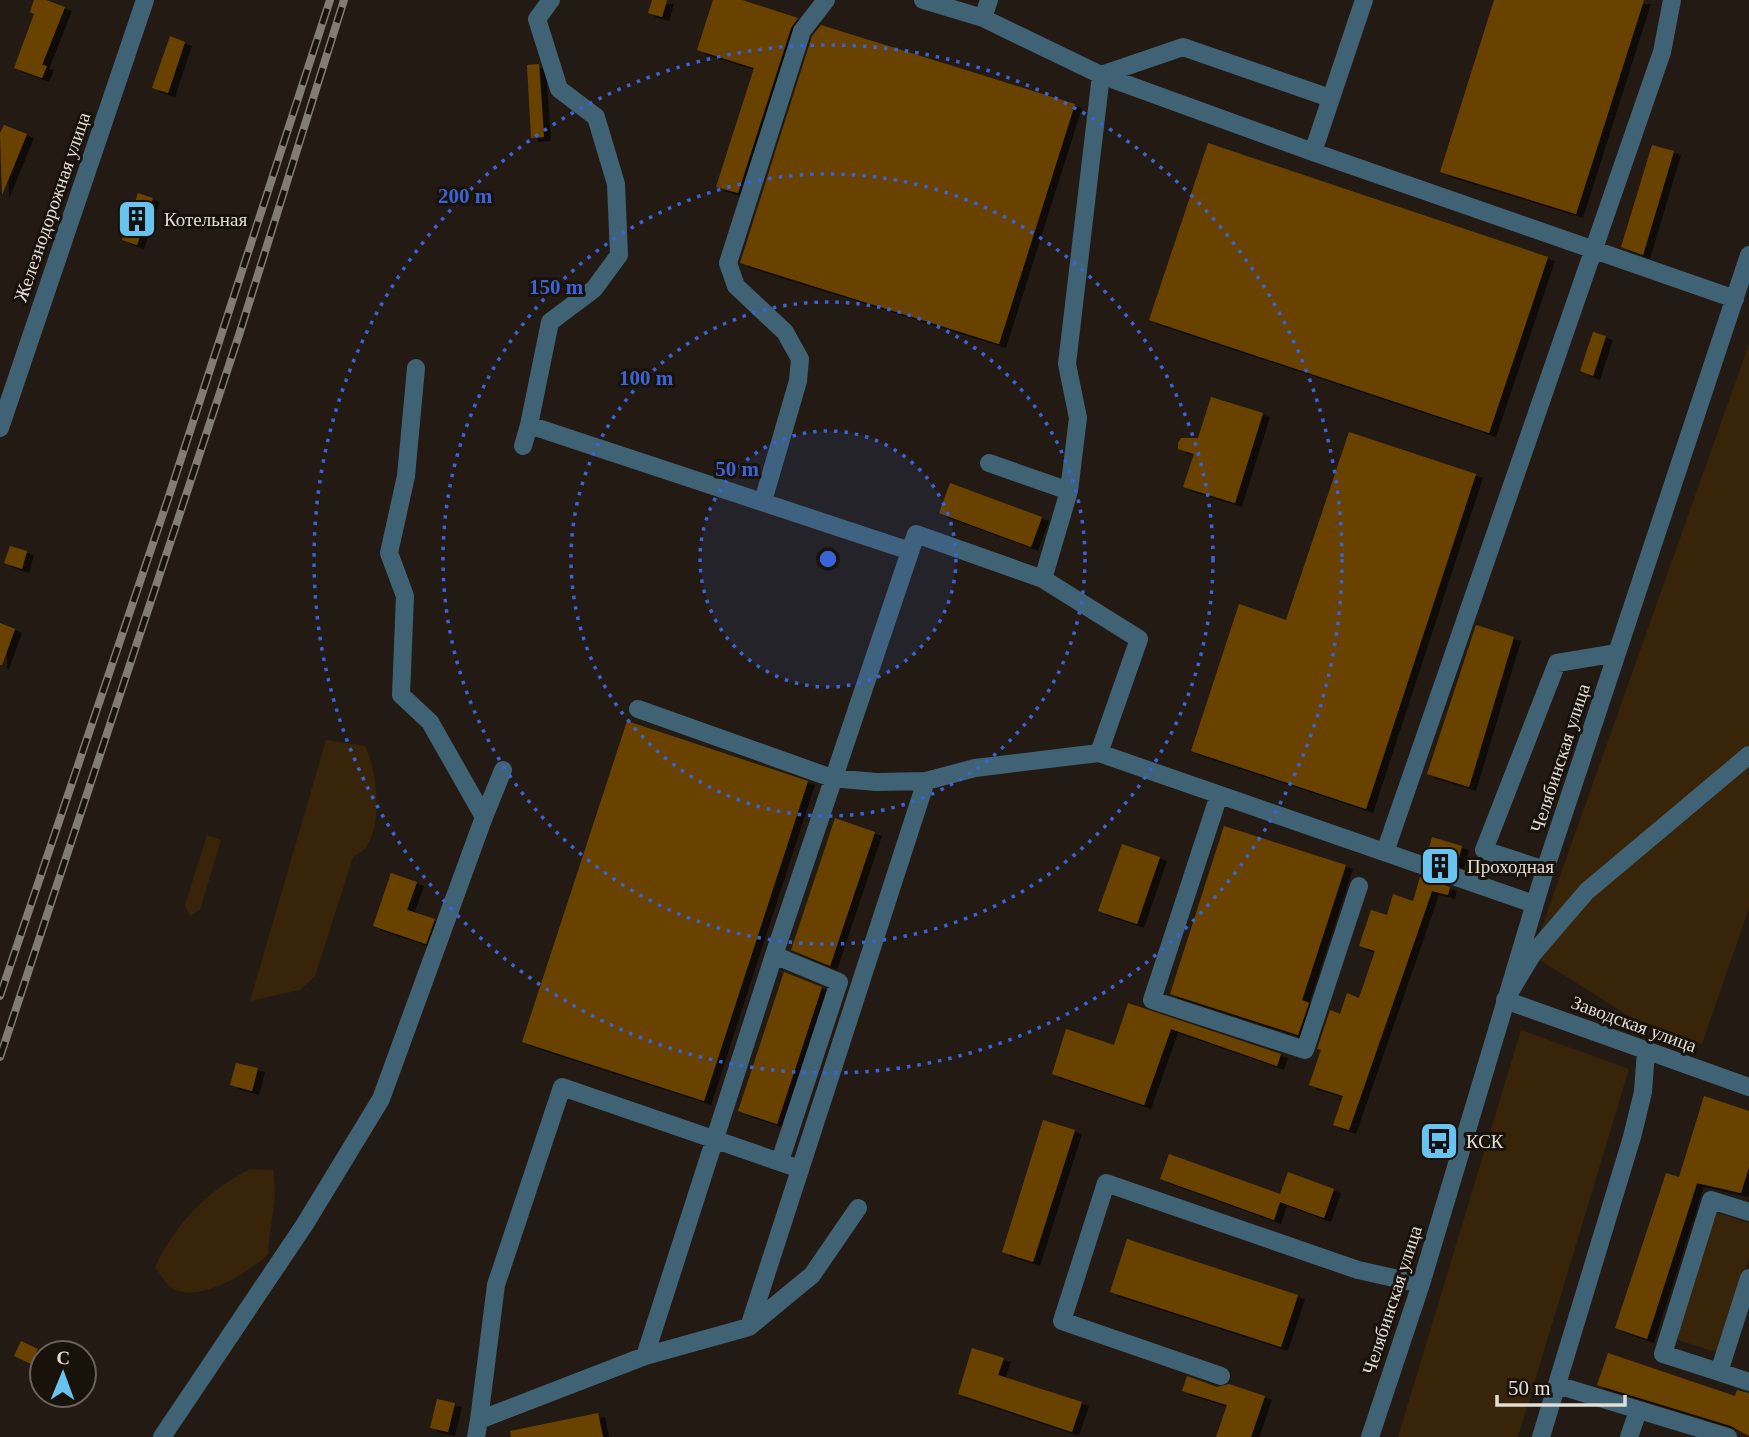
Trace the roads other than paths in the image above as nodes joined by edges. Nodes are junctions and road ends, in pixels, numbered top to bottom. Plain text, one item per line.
1 (145, 0) edge
2 (551, 0) edge
3 (826, 0) edge
4 (923, 0) edge
5 (989, 0) edge
6 (1364, 0) edge
7 (1672, 0) edge
8 (983, 19) junction
9 (1101, 75) junction
10 (1330, 98) junction
11 (1313, 152) junction
12 (1594, 249) junction
13 (1748, 262) edge
14 (1735, 299) junction
15 (416, 368) dead end
16 (529, 425) junction
17 (0, 428) edge
18 (523, 446) dead end
19 (989, 463) dead end
20 (1069, 491) junction
21 (763, 501) junction
22 (910, 551) junction
23 (1043, 579) junction
24 (1617, 653) junction
25 (638, 709) dead end
26 (1099, 753) junction
27 (1749, 755) edge
28 (503, 770) dead end
29 (832, 778) junction
30 (926, 781) junction
31 (1219, 795) junction
32 (484, 817) junction
33 (1385, 852) junction
34 (1545, 870) junction
35 (1359, 886) dead end
36 (1534, 904) junction
37 (774, 955) junction
38 (1505, 1000) junction
39 (1646, 1051) junction
40 (1747, 1083) edge
41 (714, 1140) junction
42 (780, 1161) junction
43 (800, 1169) junction
44 (858, 1209) dead end
45 (1749, 1212) edge
46 (1749, 1278) edge
47 (1421, 1283) junction
48 (749, 1327) junction
49 (645, 1356) junction
50 (1719, 1372) junction
51 (1221, 1376) dead end
52 (1749, 1382) edge
53 (1557, 1385) junction
54 (1638, 1411) junction
55 (477, 1429) edge
56 (162, 1437) edge
57 (1370, 1437) edge
58 (1541, 1437) edge
59 (1629, 1437) edge
60 (1728, 1437) edge

1 - 17 street, Железнодорожная улица
2 - 16 street
3 - 21 street
4 - 8 street
5 - 8 street
6 - 10 street
7 - 12 street
8 - 9 street
9 - 10 street
9 - 11 street
9 - 20 street
10 - 11 street
11 - 12 street
12 - 14 street
12 - 33 street
13 - 14 street, Челябинская улица
14 - 24 street, Челябинская улица
15 - 32 street
16 - 18 street
16 - 21 street
19 - 20 street
20 - 23 street
21 - 22 street
22 - 23 street
22 - 29 street
23 - 26 street
24 - 34 street, Челябинская улица
24 - 34 street
25 - 29 street
26 - 30 street
26 - 31 street
27 - 38 street
28 - 32 street
29 - 30 street
29 - 37 street
30 - 43 street
31 - 33 street
31 - 35 street
32 - 56 street
33 - 36 street
34 - 36 street, Челябинская улица
36 - 38 street, Челябинская улица
37 - 41 street
37 - 42 street
38 - 39 street, Заводская улица
38 - 47 street, Челябинская улица
39 - 40 street, Заводская улица
39 - 53 street
41 - 42 street
41 - 49 street
41 - 55 street
42 - 43 street
43 - 48 street
44 - 48 street
45 - 50 street
46 - 50 street
47 - 51 street
47 - 57 street, Челябинская улица
48 - 49 street
49 - 55 street
50 - 52 street
53 - 54 street
53 - 58 street
54 - 59 street
54 - 60 street

